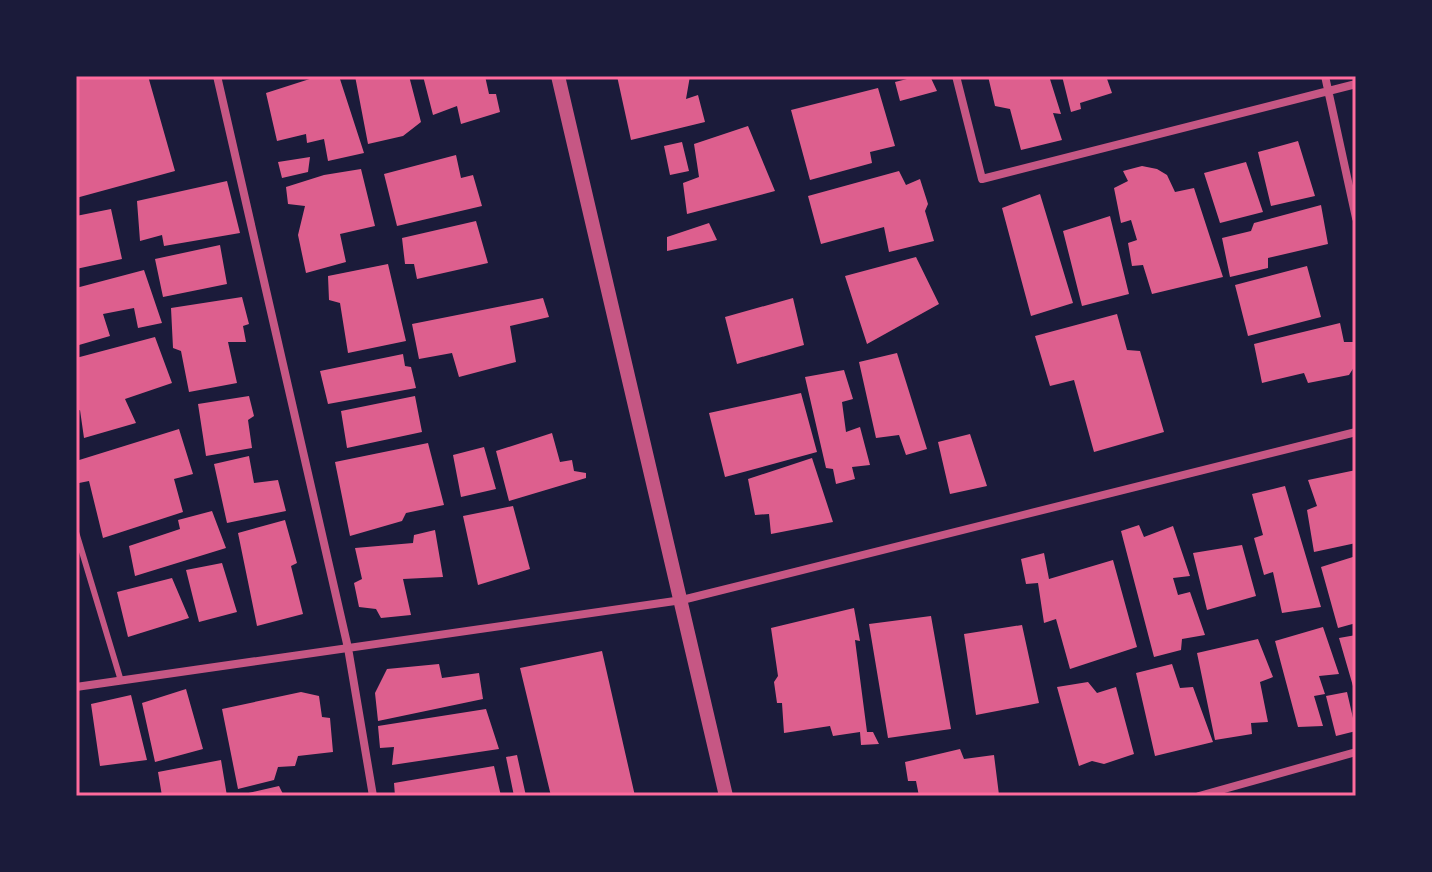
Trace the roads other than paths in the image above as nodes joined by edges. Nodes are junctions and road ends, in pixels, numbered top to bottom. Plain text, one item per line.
1 (217, 76) edge
2 (558, 76) edge
3 (956, 76) edge
4 (1325, 76) edge
5 (1356, 84) edge
6 (1330, 92) junction
7 (1356, 218) edge
8 (1356, 432) edge
9 (76, 532) edge
10 (682, 600) junction
11 (348, 648) junction
12 (121, 681) junction
13 (76, 687) edge
14 (1356, 752) edge
15 (373, 796) edge
16 (726, 796) edge
17 (1199, 796) edge

1 - 11 street
2 - 10 street
3 - 6 street
4 - 6 street
5 - 6 street
6 - 7 street
8 - 10 street
9 - 12 lane
10 - 11 street
10 - 16 street
11 - 12 street
11 - 15 street
12 - 13 street
14 - 17 street

